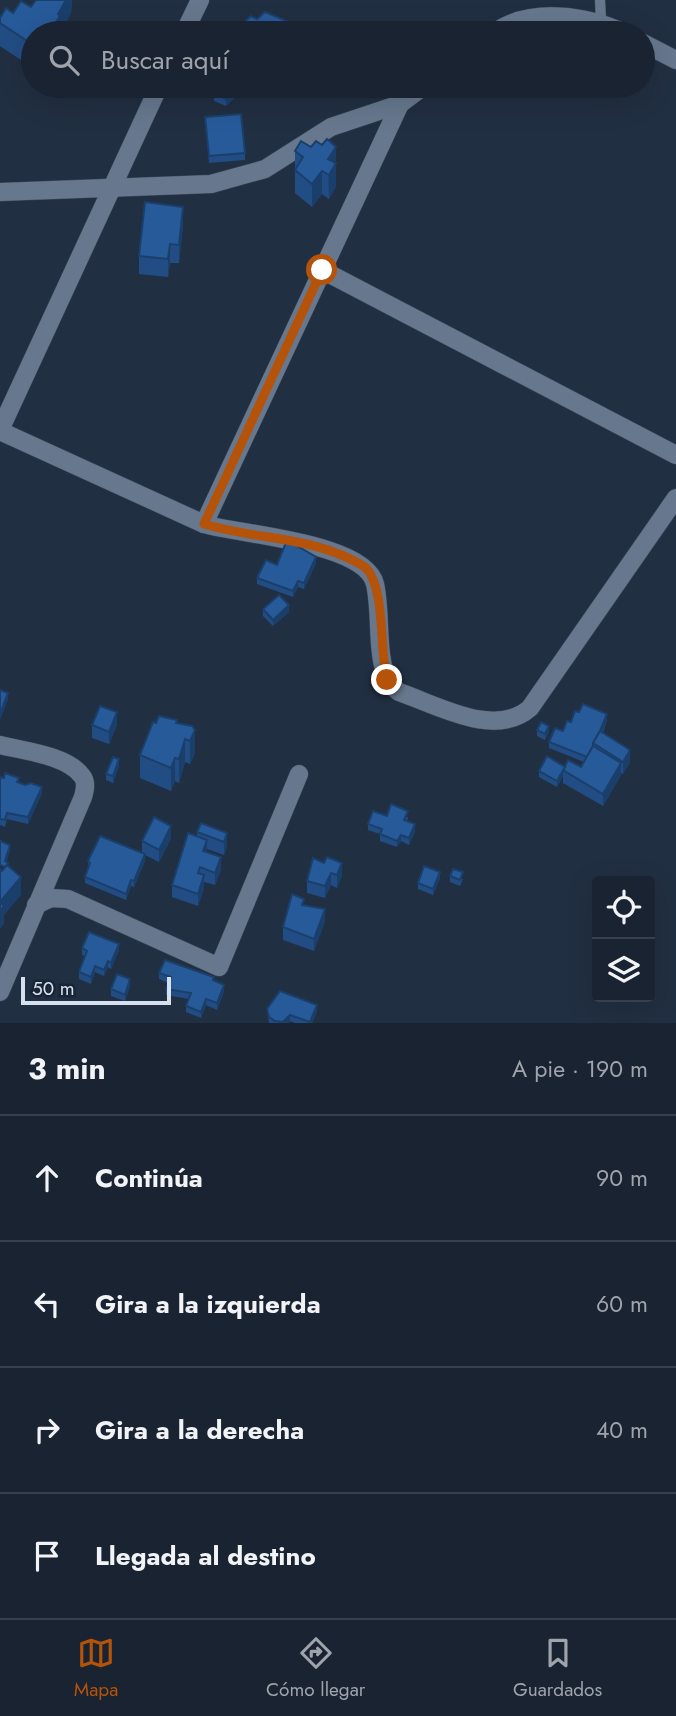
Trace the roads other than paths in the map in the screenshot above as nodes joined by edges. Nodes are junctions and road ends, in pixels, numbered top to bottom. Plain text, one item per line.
1 (200, 0) edge
2 (600, 0) edge
3 (190, 21) edge
4 (522, 21) edge
5 (592, 21) edge
6 (601, 21) edge
7 (655, 49) edge
8 (676, 60) edge
9 (153, 98) edge
10 (408, 98) edge
11 (400, 104) junction
12 (110, 189) junction
13 (0, 192) edge
14 (322, 270) junction
15 (0, 430) edge
16 (676, 456) edge
17 (676, 498) edge
18 (204, 524) junction
19 (0, 745) edge
20 (299, 774) dead end
21 (36, 905) junction
22 (0, 992) edge

1 - 3 street
2 - 6 lane
4 - 5 street
7 - 8 street
9 - 12 street
10 - 11 street
11 - 12 street
11 - 14 street
12 - 13 street
12 - 15 street
14 - 16 street
14 - 18 street
15 - 18 street
17 - 18 street
19 - 21 street
20 - 21 street
21 - 22 street

